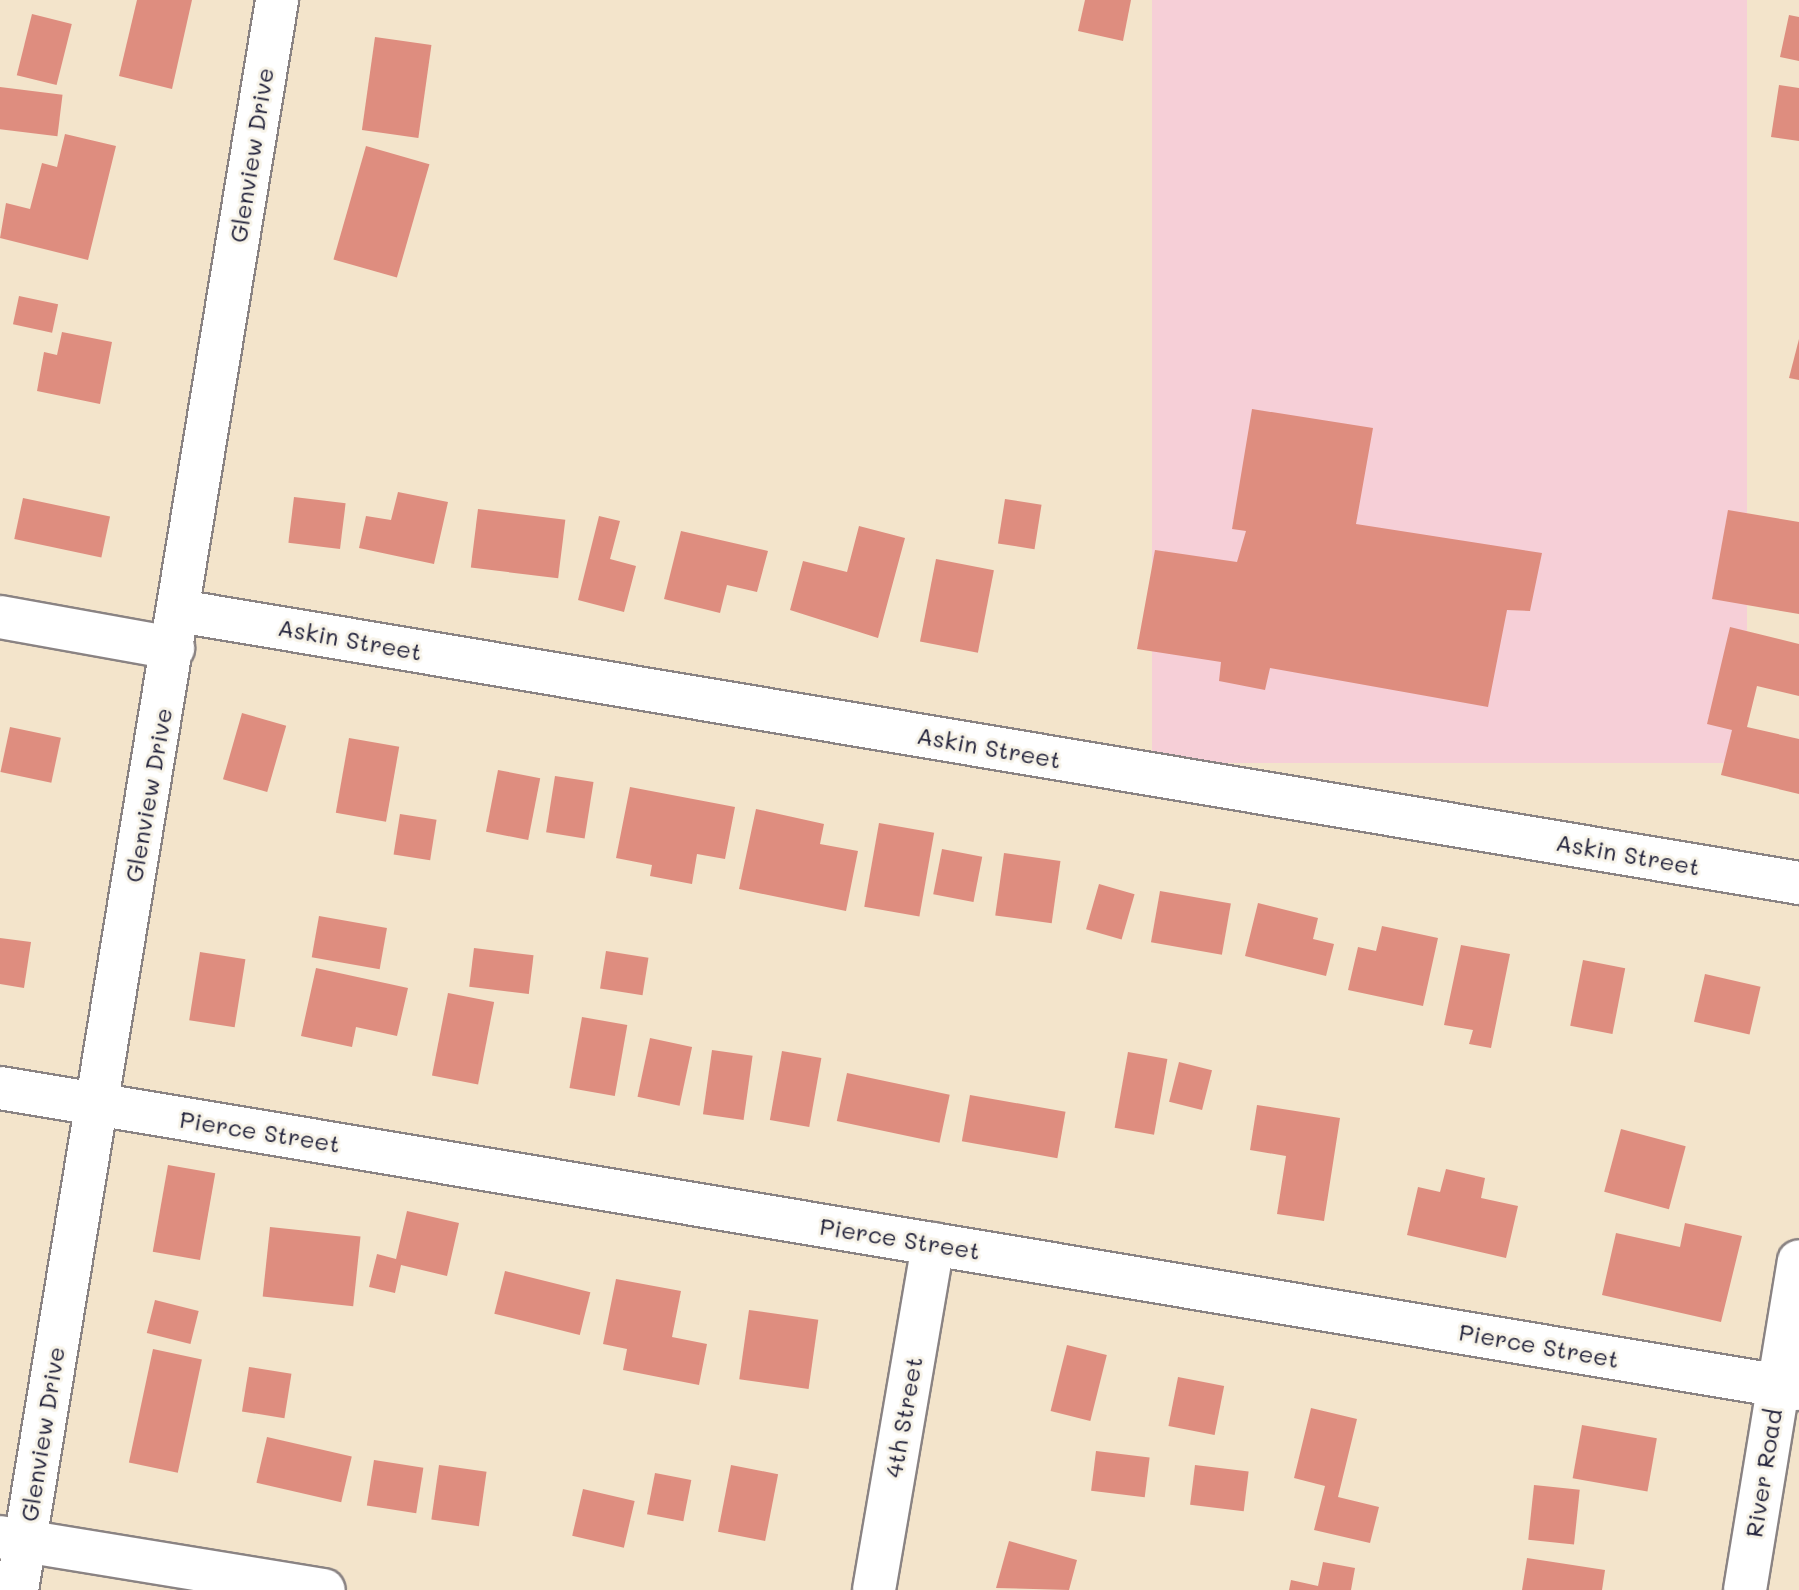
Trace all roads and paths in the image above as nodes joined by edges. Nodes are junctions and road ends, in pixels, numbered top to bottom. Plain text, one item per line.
1 (277, 0) edge
2 (0, 617) edge
3 (176, 629) junction
4 (1799, 883) edge
5 (0, 1088) edge
6 (94, 1103) junction
7 (933, 1244) junction
8 (1799, 1261) edge
9 (1788, 1387) edge
10 (13, 1539) edge
11 (17, 1590) edge
12 (324, 1590) edge
13 (874, 1590) edge
14 (1745, 1590) edge

1 - 3 street, Glenview Drive
2 - 3 street, Askin Street
3 - 4 street, Askin Street
3 - 6 street, Glenview Drive
5 - 6 street, Pierce Street
6 - 7 street, Pierce Street
6 - 10 street, Glenview Drive
7 - 9 street, Pierce Street
7 - 13 street, 4th Street
8 - 9 street, River Road
9 - 14 street, River Road
10 - 11 street, Glenview Drive
10 - 12 street

